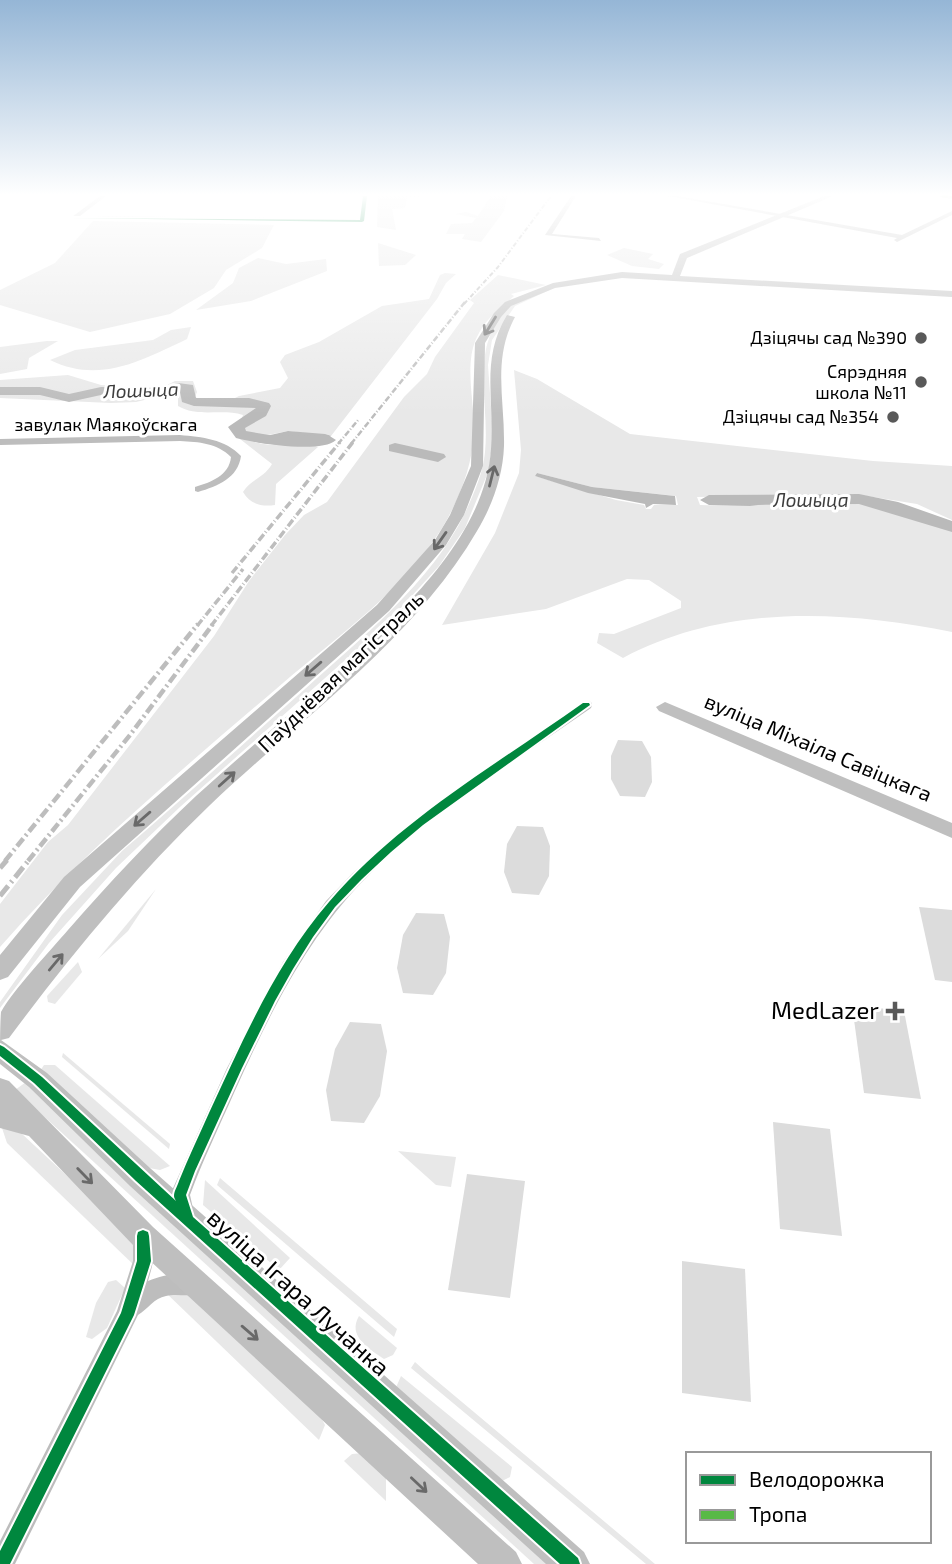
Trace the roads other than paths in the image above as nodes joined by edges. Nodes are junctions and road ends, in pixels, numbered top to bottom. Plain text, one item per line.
1 (678, 269) edge
2 (675, 276) junction
3 (568, 284) junction
4 (952, 294) edge
5 (0, 442) edge
6 (198, 489) dead end
7 (586, 705) dead end
8 (665, 707) dead end
9 (952, 831) edge
10 (0, 971) edge
11 (0, 1031) edge
12 (0, 1050) edge
13 (0, 1089) edge
14 (0, 1117) edge
15 (37, 1128) junction
16 (189, 1171) junction
17 (140, 1177) junction
18 (188, 1219) junction
19 (143, 1236) junction
20 (198, 1287) junction
21 (127, 1315) junction
22 (2, 1564) edge
23 (504, 1564) edge
24 (572, 1564) edge

1 - 2 main road
2 - 3 main road
2 - 4 main road
3 -> 10 main road, Паўднёвая магістраль
11 -> 3 main road, Паўднёвая магістраль
5 - 6 street, завулак Маякоўскага
7 - 16 street
8 - 9 main road, вуліца Міхаіла Савіцкага
12 - 17 main road, вуліца Ігара Лучанка
13 - 15 main road
14 - 15 main road
15 -> 19 main road
16 - 17 street
16 - 18 street
17 - 18 main road, вуліца Ігара Лучанка
18 - 24 main road, вуліца Ігара Лучанка
19 - 20 main road
19 - 21 street
20 - 21 street
20 -> 23 main road
21 - 22 street

